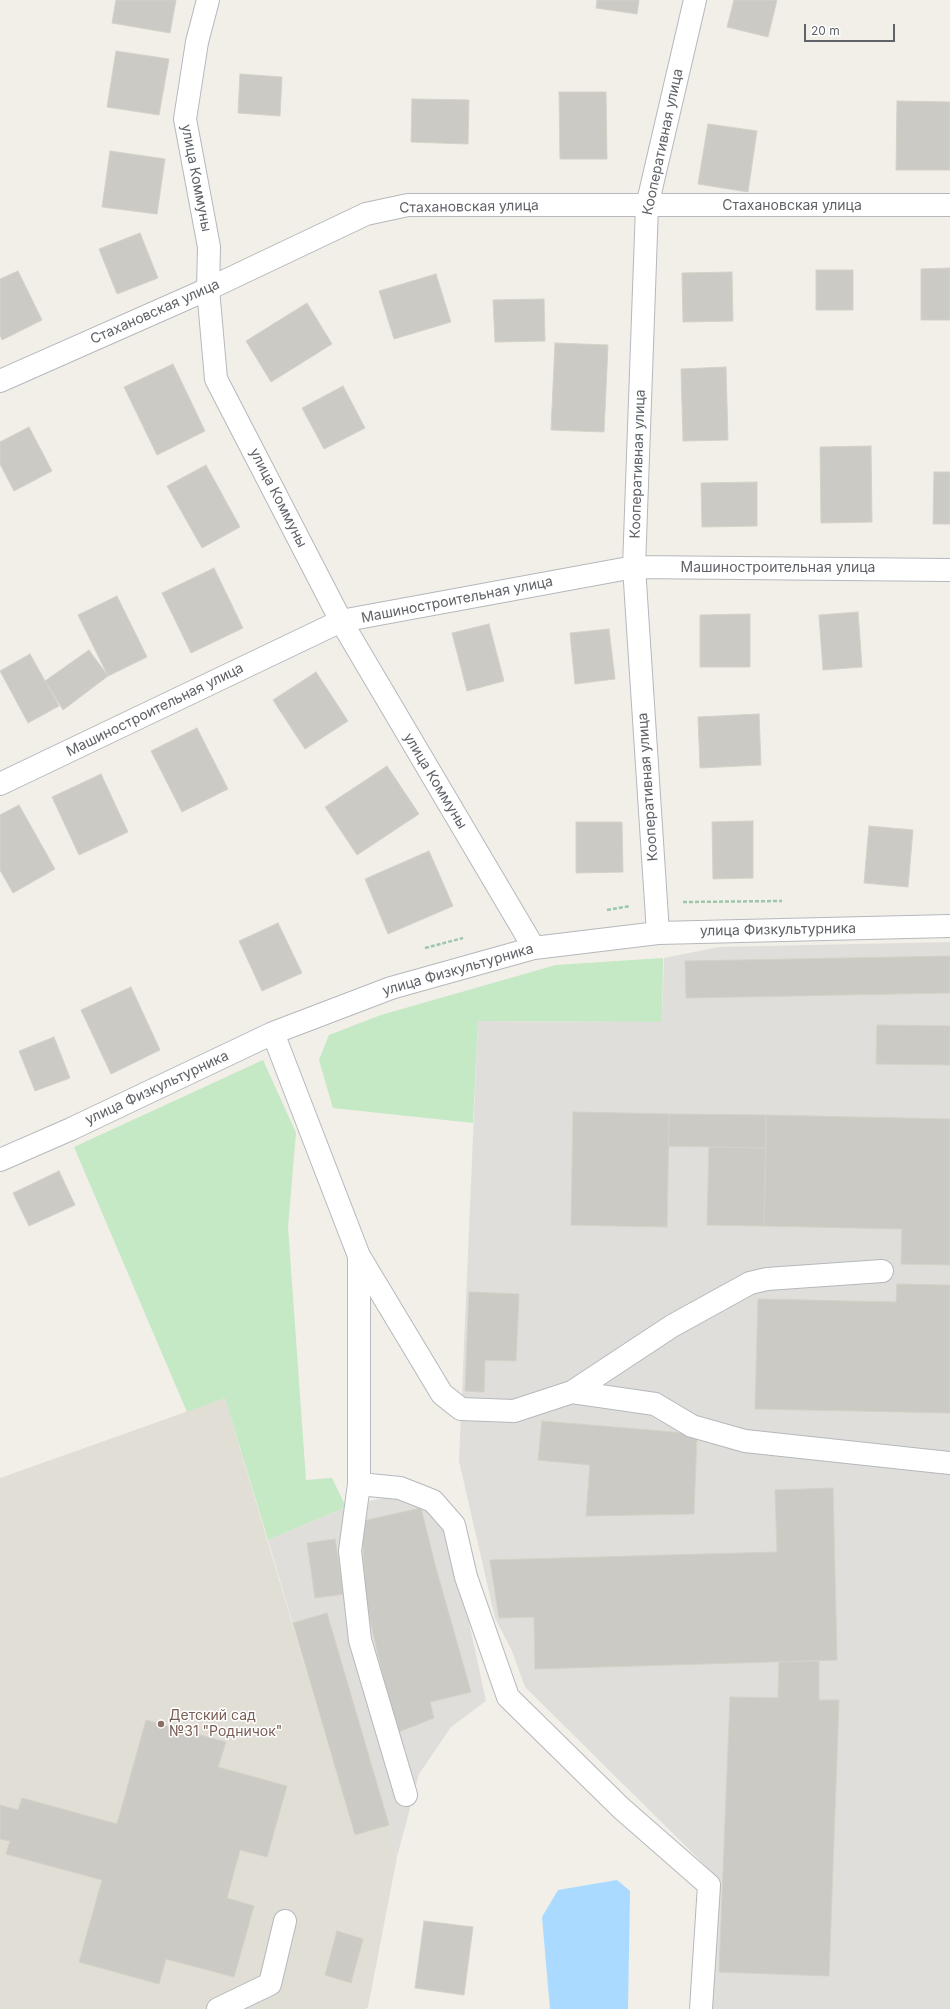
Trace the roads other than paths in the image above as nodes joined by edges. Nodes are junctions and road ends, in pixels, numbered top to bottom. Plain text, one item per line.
1 (208, 0) edge
2 (695, 0) edge
3 (950, 205) edge
4 (647, 206) junction
5 (208, 289) junction
6 (0, 381) edge
7 (634, 567) junction
8 (950, 570) edge
9 (341, 622) junction
10 (0, 784) edge
11 (950, 926) edge
12 (658, 933) junction
13 (534, 948) junction
14 (274, 1033) junction
15 (0, 1160) edge
16 (359, 1256) junction
17 (882, 1271) dead end
18 (572, 1392) junction
19 (950, 1463) edge
20 (359, 1484) junction
21 (406, 1795) dead end
22 (285, 1921) dead end
23 (218, 2009) edge
24 (701, 2009) edge

1 - 5 street, улица Коммуны
2 - 4 street, Кооперативная улица
3 - 4 street, Стахановская улица
4 - 5 street, Стахановская улица
4 - 7 street, Кооперативная улица
5 - 6 street, Стахановская улица
5 - 9 street, улица Коммуны
7 - 8 street, Машиностроительная улица
7 - 9 street, Машиностроительная улица
7 - 12 street, Кооперативная улица
9 - 10 street, Машиностроительная улица
9 - 13 street, улица Коммуны
11 - 12 street, улица Физкультурника
12 - 13 street, улица Физкультурника
13 - 14 street, улица Физкультурника
14 - 15 street, улица Физкультурника
14 - 16 street
16 - 18 street
16 - 20 street
17 - 18 street
18 - 19 street
20 - 21 street
20 - 24 street
22 - 23 street

